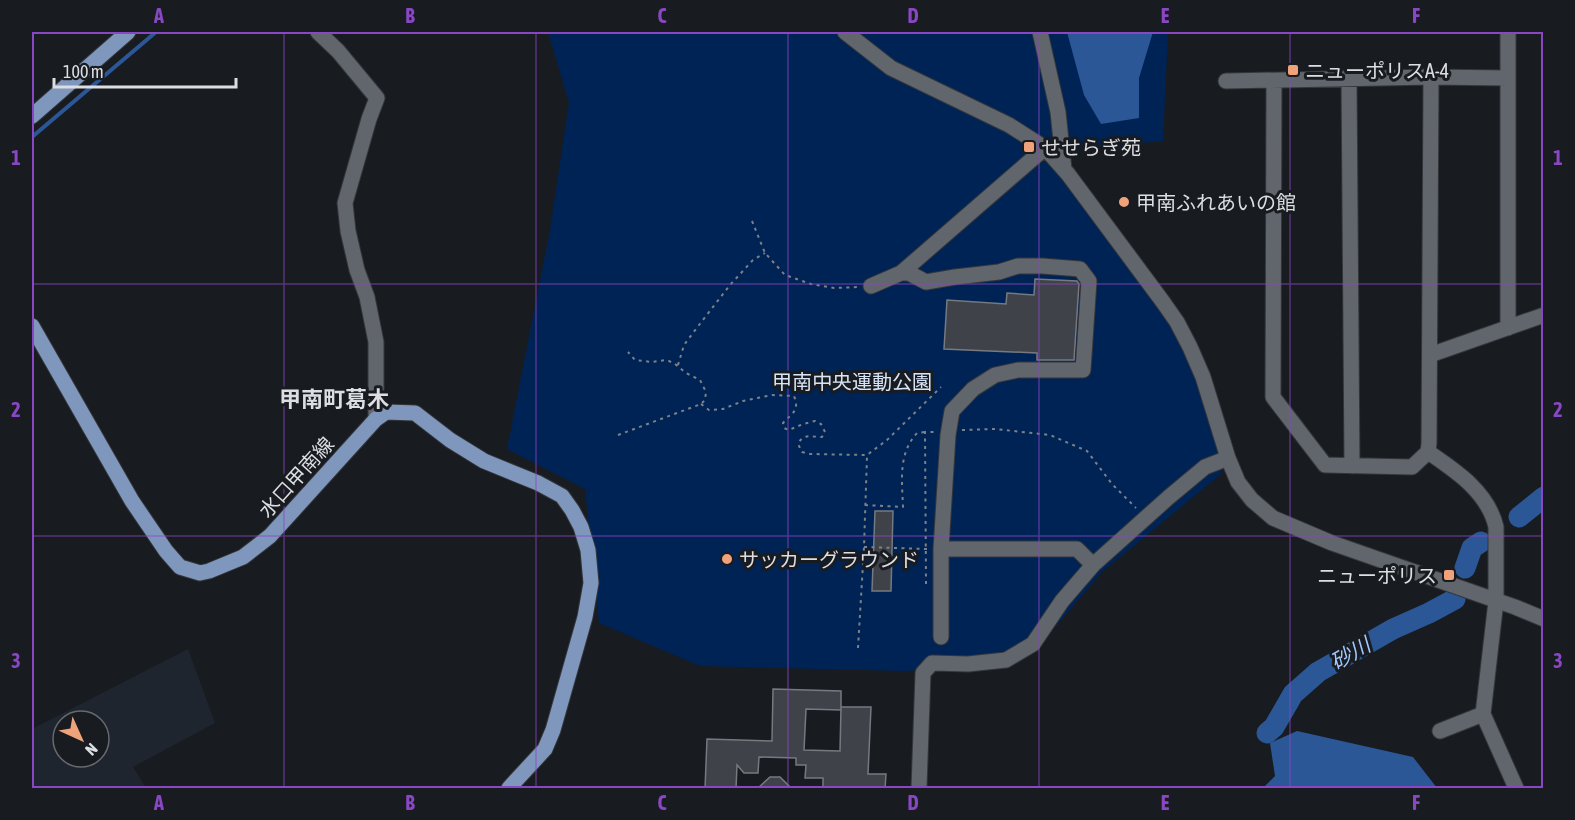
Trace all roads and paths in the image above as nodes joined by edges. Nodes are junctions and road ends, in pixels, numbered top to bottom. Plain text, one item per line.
1 (128, 32) edge
2 (318, 32) edge
3 (845, 32) edge
4 (1040, 32) edge
5 (1508, 32) edge
6 (1431, 77) junction
7 (1508, 78) junction
8 (1349, 79) junction
9 (1226, 81) dead end
10 (1274, 81) junction
11 (32, 116) edge
12 (1045, 148) junction
13 (1064, 169) junction
14 (752, 221) dead end
15 (765, 253) junction
16 (901, 273) junction
17 (871, 286) joint
18 (1544, 315) edge
19 (32, 326) edge
20 (1508, 328) junction
21 (628, 352) dead end
22 (1431, 355) junction
23 (678, 366) junction
24 (941, 387) dead end
25 (701, 404) junction
26 (376, 419) junction
27 (960, 431) dead end
28 (925, 432) junction
29 (936, 432) dead end
30 (618, 435) dead end
31 (1428, 452) junction
32 (867, 455) junction
33 (1228, 458) junction
34 (1352, 466) junction
35 (866, 505) junction
36 (1138, 510) dead end
37 (864, 547) junction
38 (926, 549) junction
39 (941, 549) junction
40 (1093, 565) junction
41 (926, 585) dead end
42 (1496, 601) junction
43 (1544, 619) edge
44 (941, 638) dead end
45 (858, 648) dead end
46 (1483, 714) junction
47 (1440, 731) dead end
48 (509, 789) edge
49 (919, 789) edge
50 (1516, 789) edge

1 - 11 main road
2 - 26 street
3 - 12 street
4 - 13 street
5 - 7 street
6 - 7 street
6 - 8 street
6 - 22 street
7 - 20 street
8 - 10 street
8 - 34 street
9 - 10 street
10 - 34 street
12 - 13 street
12 - 16 street
13 - 33 street
14 - 15 path
15 - 17 path
15 - 23 path
16 - 17 street
16 - 39 street
18 - 20 street
19 - 26 main road, 水口甲南線
20 - 22 street
21 - 23 path
22 - 31 street
23 - 25 path
24 - 32 path
25 - 30 path
25 - 32 path
26 - 48 main road
27 - 36 path
28 - 29 path
28 - 35 path
28 - 38 path
31 - 34 street
31 - 42 street
32 - 35 path
33 - 40 street
33 - 42 street
35 - 37 path
37 - 38 path
37 - 45 path
38 - 39 path
38 - 41 path
39 - 40 street
39 - 44 street
40 - 49 street
42 - 43 street
42 - 46 street
46 - 47 street
46 - 50 street

